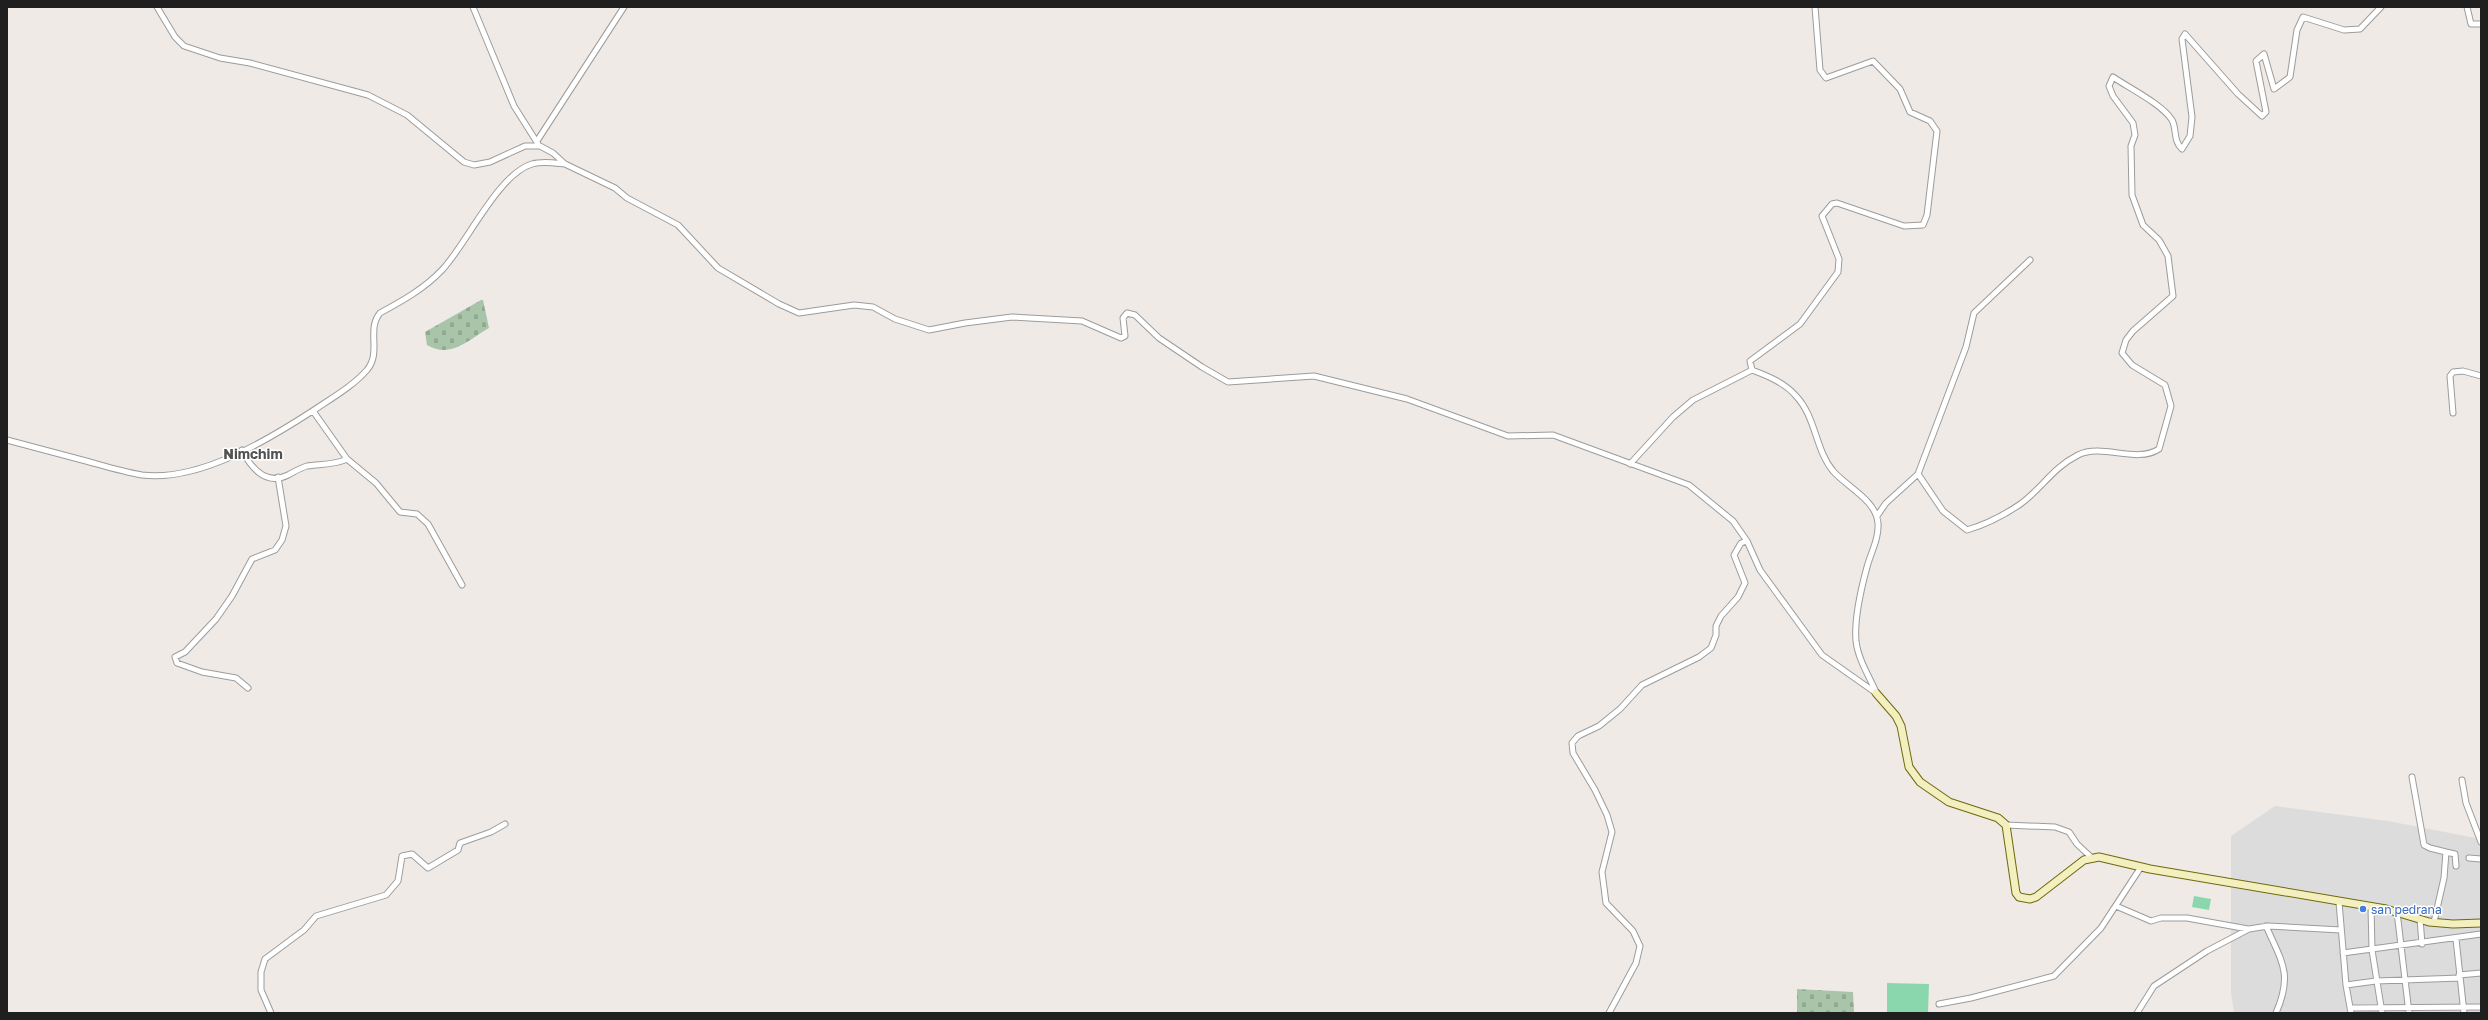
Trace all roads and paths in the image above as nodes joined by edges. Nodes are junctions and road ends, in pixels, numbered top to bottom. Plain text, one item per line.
1 (157, 7) edge
2 (473, 7) edge
3 (624, 7) edge
4 (1815, 7) edge
5 (2381, 7) edge
6 (2467, 7) edge
7 (2481, 24) edge
8 (538, 144) junction
9 (565, 164) junction
10 (2030, 260) dead end
11 (1752, 370) junction
12 (2481, 376) edge
13 (313, 411) junction
14 (2453, 413) dead end
15 (7, 440) edge
16 (242, 450) junction
17 (347, 459) junction
18 (1630, 464) junction
19 (1918, 474) junction
20 (278, 477) junction
21 (1876, 516) junction
22 (1747, 541) junction
23 (462, 585) dead end
24 (248, 688) dead end
25 (1876, 693) junction
26 (2412, 777) dead end
27 (2462, 780) dead end
28 (505, 824) dead end
29 (2006, 825) junction
30 (2481, 842) edge
31 (2446, 852) junction
32 (2092, 858) junction
33 (2469, 858) dead end
34 (2481, 859) edge
35 (2456, 866) dead end
36 (2141, 867) junction
37 (2339, 902) junction
38 (2116, 906) junction
39 (2372, 907) junction
40 (2397, 912) junction
41 (2420, 919) junction
42 (2434, 922) junction
43 (2481, 923) edge
44 (2266, 926) junction
45 (2249, 929) junction
46 (2341, 930) junction
47 (2481, 934) edge
48 (2456, 939) junction
49 (2422, 944) junction
50 (2401, 946) junction
51 (2372, 950) junction
52 (2343, 953) junction
53 (2481, 973) edge
54 (2460, 977) junction
55 (2404, 980) junction
56 (2376, 981) junction
57 (2346, 985) junction
58 (1938, 1004) dead end
59 (2408, 1007) junction
60 (2481, 1007) edge
61 (2381, 1010) edge
62 (2464, 1010) edge
63 (2351, 1011) edge
64 (271, 1013) edge
65 (1609, 1013) edge
66 (2137, 1013) edge
67 (2276, 1013) edge
68 (2409, 1013) edge

1 - 8 street
2 - 8 street
3 - 8 street
4 - 11 street
5 - 19 street
6 - 7 street
8 - 9 street
9 - 13 street
9 - 18 street
10 - 19 street
11 - 18 street
11 - 21 street
12 - 14 street
13 - 16 street
13 - 17 street
15 - 16 street
16 - 20 street
17 - 20 street
17 - 23 street
18 - 22 street
19 - 21 street
20 - 24 street
21 - 25 street
22 - 25 street
22 - 65 street
25 - 29 street
26 - 31 street
27 - 30 street
28 - 64 street
29 - 32 street
29 - 32 street
31 - 35 street
31 - 42 street
32 - 36 street
33 - 34 street
36 - 37 street
36 - 38 street
37 - 39 street
37 - 46 street
38 - 45 street
38 - 58 street
39 - 40 street
39 - 51 street
40 - 41 street
40 - 50 street
41 - 42 street
41 - 49 street
42 - 43 street
44 - 45 street
44 - 46 street
44 - 67 street
45 - 66 street
46 - 52 street
47 - 48 street
48 - 49 street
48 - 54 street
49 - 50 street
50 - 51 street
50 - 55 street
51 - 52 street
51 - 56 street
52 - 57 street
53 - 54 street
54 - 55 street
54 - 62 street
55 - 56 street
55 - 59 street
56 - 57 street
56 - 61 street
57 - 63 street
59 - 61 street
59 - 62 street
59 - 68 street
60 - 62 street
61 - 63 street

